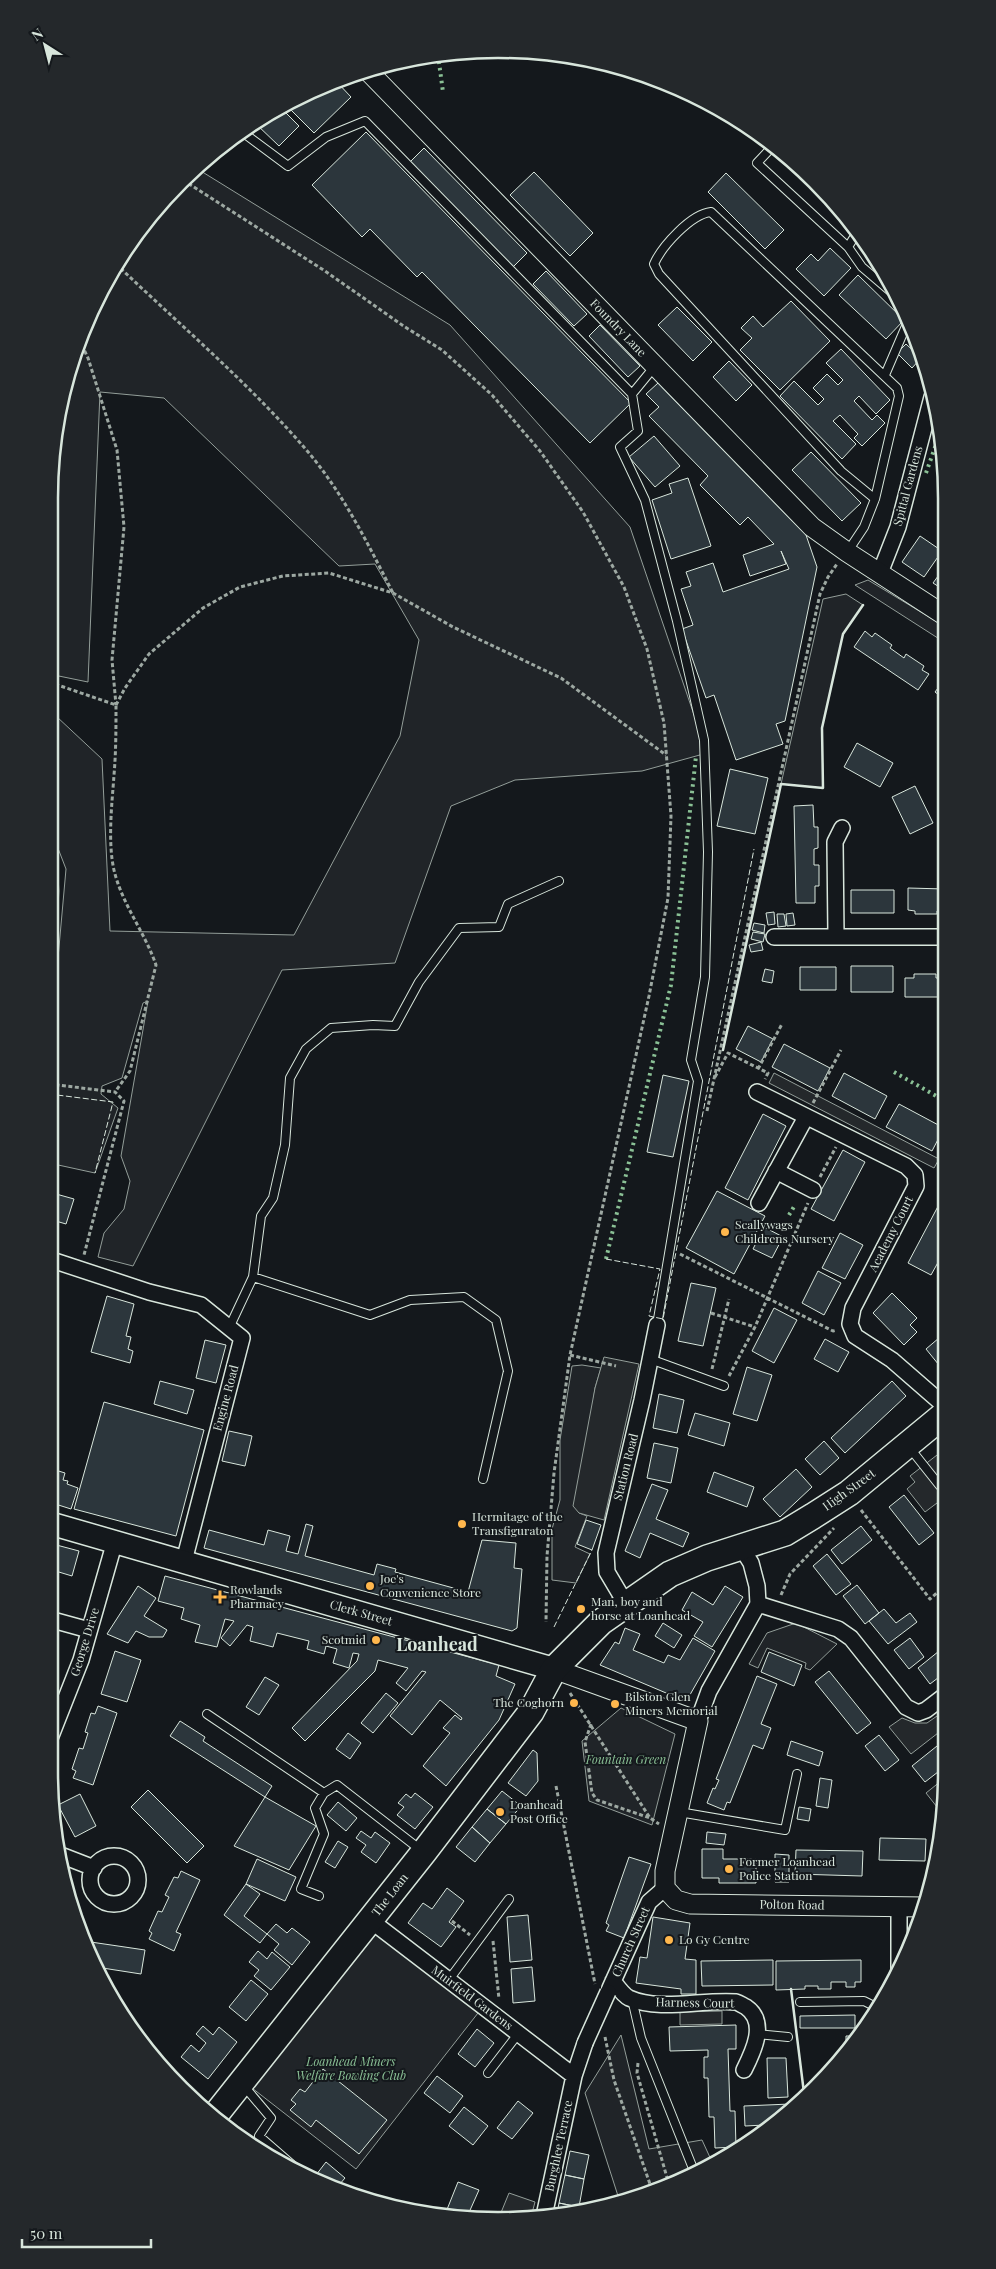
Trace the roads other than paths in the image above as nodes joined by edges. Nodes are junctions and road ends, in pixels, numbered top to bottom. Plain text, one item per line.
1 (373, 76) edge
2 (246, 137) edge
3 (768, 151) edge
4 (853, 239) edge
5 (848, 247) junction
6 (883, 285) edge
7 (905, 329) edge
8 (656, 366) junction
9 (886, 375) junction
10 (632, 394) junction
11 (929, 408) edge
12 (875, 499) junction
13 (847, 552) junction
14 (880, 573) junction
15 (938, 611) edge
16 (842, 828) dead end
17 (559, 881) dead end
18 (836, 936) junction
19 (774, 937) dead end
20 (938, 938) edge
21 (757, 1092) road end
22 (806, 1117) junction
23 (776, 1171) junction
24 (813, 1190) road end
25 (759, 1203) dead end
26 (58, 1262) edge
27 (253, 1277) junction
28 (657, 1325) joint
29 (229, 1328) junction
30 (650, 1358) junction
31 (724, 1386) road end
32 (938, 1401) edge
33 (938, 1420) edge
34 (908, 1446) junction
35 (482, 1478) dead end
36 (938, 1484) edge
37 (58, 1525) edge
38 (114, 1541) junction
39 (741, 1547) junction
40 (184, 1560) junction
41 (626, 1604) junction
42 (758, 1604) junction
43 (58, 1621) edge
44 (90, 1630) junction
45 (554, 1669) junction
46 (938, 1701) edge
47 (207, 1714) dead end
48 (58, 1718) edge
49 (698, 1721) junction
50 (797, 1774) dead end
51 (324, 1793) junction
52 (679, 1812) junction
53 (424, 1852) junction
54 (66, 1857) edge
55 (94, 1868) dead end
56 (665, 1888) junction
57 (318, 1896) dead end
58 (509, 1899) dead end
59 (899, 1907) junction
60 (917, 1907) edge
61 (370, 1920) junction
62 (899, 1953) edge
63 (448, 1981) junction
64 (610, 1986) junction
65 (632, 1999) junction
66 (800, 2002) dead end
67 (871, 2004) edge
68 (518, 2034) junction
69 (757, 2034) junction
70 (788, 2037) dead end
71 (744, 2070) dead end
72 (488, 2073) dead end
73 (574, 2076) junction
74 (242, 2082) junction
75 (219, 2111) edge
76 (275, 2150) edge
77 (692, 2166) edge
78 (545, 2209) edge

1 - 8 street, Foundry Lane
2 - 10 lane
3 - 5 lane
4 - 5 lane
5 - 6 lane
7 - 9 lane
8 - 10 lane
8 - 13 street, Foundry Lane
9 - 12 lane
9 - 12 lane
10 - 28 lane
11 - 14 street, Spittal Gardens
12 - 13 lane
13 - 14 street, Foundry Lane
14 - 15 street, Foundry Lane
16 - 18 street
17 - 27 lane
18 - 19 street
18 - 20 street
21 - 22 street, Academy Court
22 - 23 street
22 - 32 street, Academy Court
23 - 24 street
23 - 25 street
26 - 29 street, Engine Road
27 - 29 lane
27 - 35 lane
28 - 30 street, Station Road
29 - 40 street, Engine Road
30 - 31 lane
30 - 41 street, Station Road
33 - 34 main road, High Street
34 - 36 lane
34 - 39 main road, High Street
37 - 38 main road, Clerk Street
38 - 40 main road, Clerk Street
38 - 44 street, George Drive
39 - 41 main road, High Street
39 - 42 street
40 - 45 main road, Clerk Street
41 - 45 main road, High Street
42 - 46 street
42 - 49 street
43 - 44 street
44 - 48 street, George Drive
45 - 49 street, Clerk Street
45 - 53 main road, The Loan
47 - 51 lane
49 - 52 street
50 - 52 lane
51 - 53 lane
51 - 57 lane
52 - 56 street
53 - 61 main road, The Loan
54 - 55 street
56 - 59 street, Polton Road
56 - 64 street, Church Street
58 - 63 lane
59 - 60 street, Polton Road
59 - 62 street
61 - 63 street, Muirfield Gardens
61 - 74 main road, The Loan
63 - 68 street, Muirfield Gardens
64 - 65 street
64 - 73 street, Church Street, bridge
65 - 69 street, Harness Court
65 - 77 lane
66 - 67 lane
68 - 72 lane
68 - 73 street, Muirfield Gardens
69 - 70 lane
69 - 71 street
73 - 78 street, Burghlee Terrace
74 - 75 main road, The Loan
74 - 76 lane

